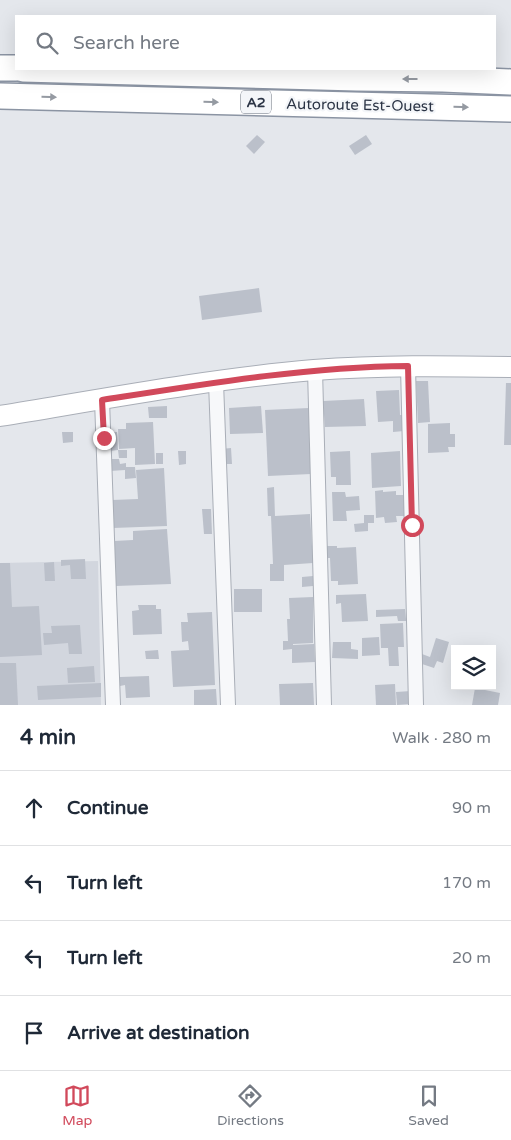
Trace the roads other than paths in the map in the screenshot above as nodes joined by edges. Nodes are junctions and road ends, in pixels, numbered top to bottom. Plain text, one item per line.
1 (0, 68) edge
2 (15, 68) edge
3 (60, 70) edge
4 (511, 82) edge
5 (0, 96) edge
6 (511, 109) edge
7 (408, 366) junction
8 (511, 367) edge
9 (315, 370) junction
10 (216, 382) junction
11 (102, 400) junction
12 (0, 416) edge
13 (113, 705) edge
14 (228, 705) edge
15 (324, 705) edge
16 (416, 705) edge

1 - 2 highway
4 -> 3 highway, Autoroute Est-Ouest / A2
5 -> 6 highway, Autoroute Est-Ouest / A2
7 - 8 main road
7 - 9 main road
7 - 16 street
9 - 10 main road
9 - 15 street
10 - 11 main road
10 - 14 street
11 - 12 main road
11 - 13 street

